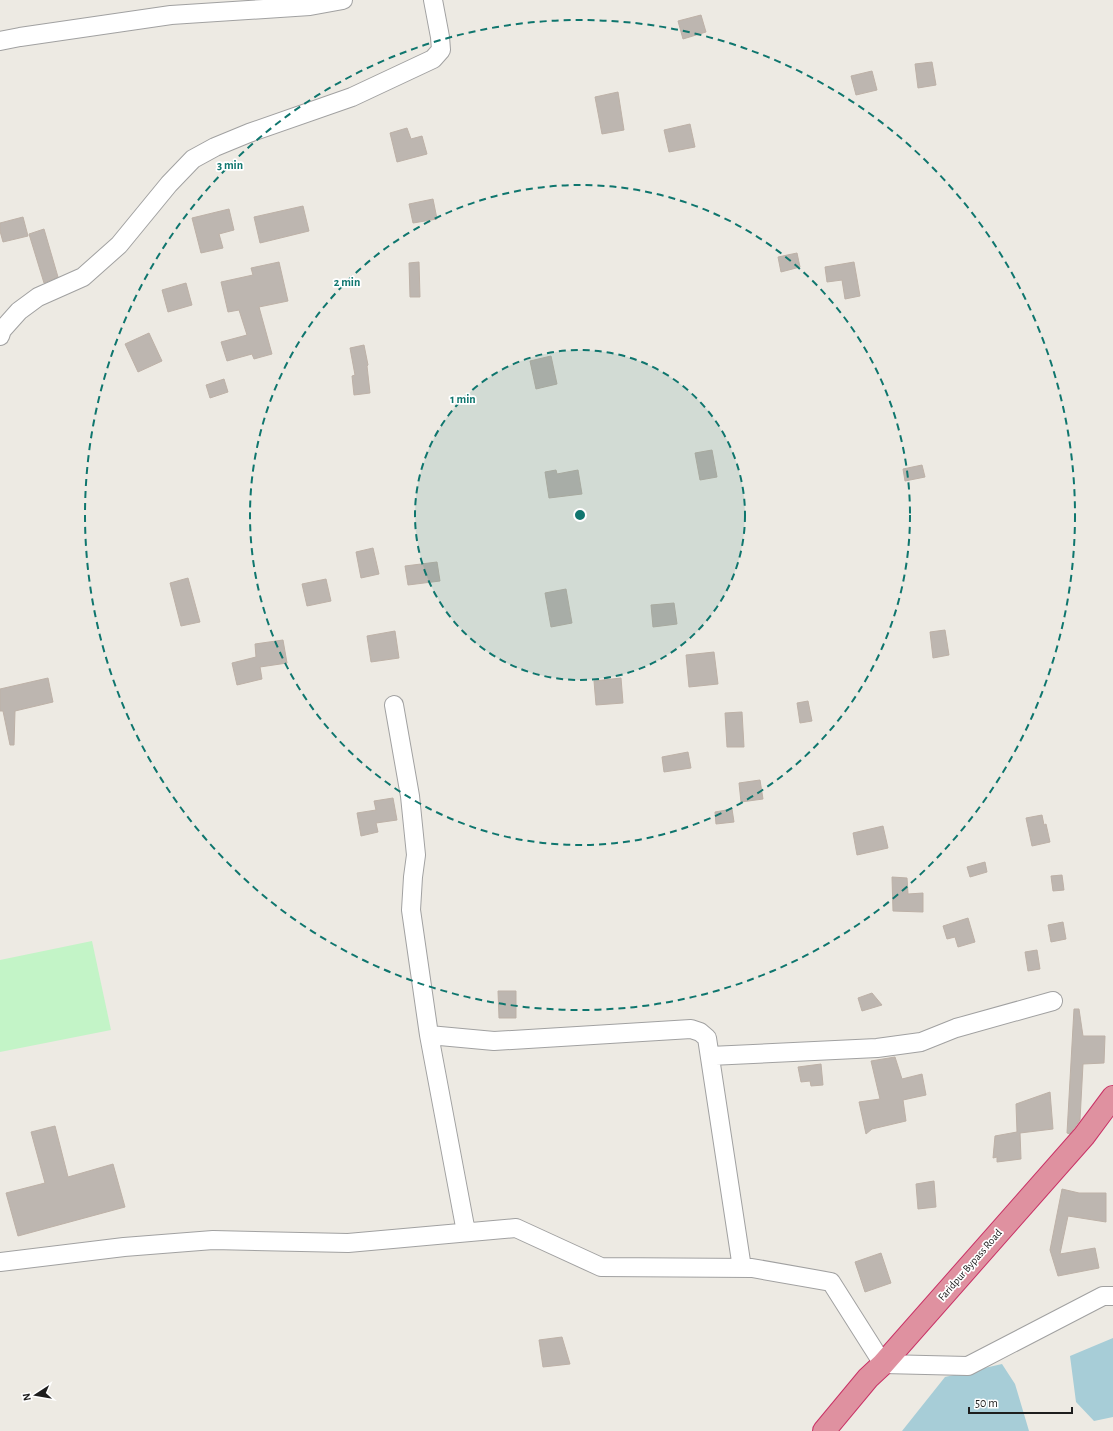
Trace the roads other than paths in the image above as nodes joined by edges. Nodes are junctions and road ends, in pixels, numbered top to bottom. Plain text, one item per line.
1 (343, 0) edge
2 (433, 0) edge
3 (0, 41) edge
4 (0, 336) edge
5 (394, 705) dead end
6 (1053, 1001) dead end
7 (429, 1035) junction
8 (710, 1056) junction
9 (1113, 1097) edge
10 (466, 1232) junction
11 (0, 1262) edge
12 (742, 1268) junction
13 (1113, 1296) edge
14 (883, 1364) junction
15 (824, 1431) edge

1 - 3 street
2 - 4 street
5 - 7 street
6 - 8 street
7 - 8 street
7 - 10 street
8 - 12 street
9 - 14 highway, Faridpur Bypass Road
10 - 11 street
10 - 12 street
12 - 14 street
13 - 14 street
14 - 15 highway, Faridpur Bypass Road

